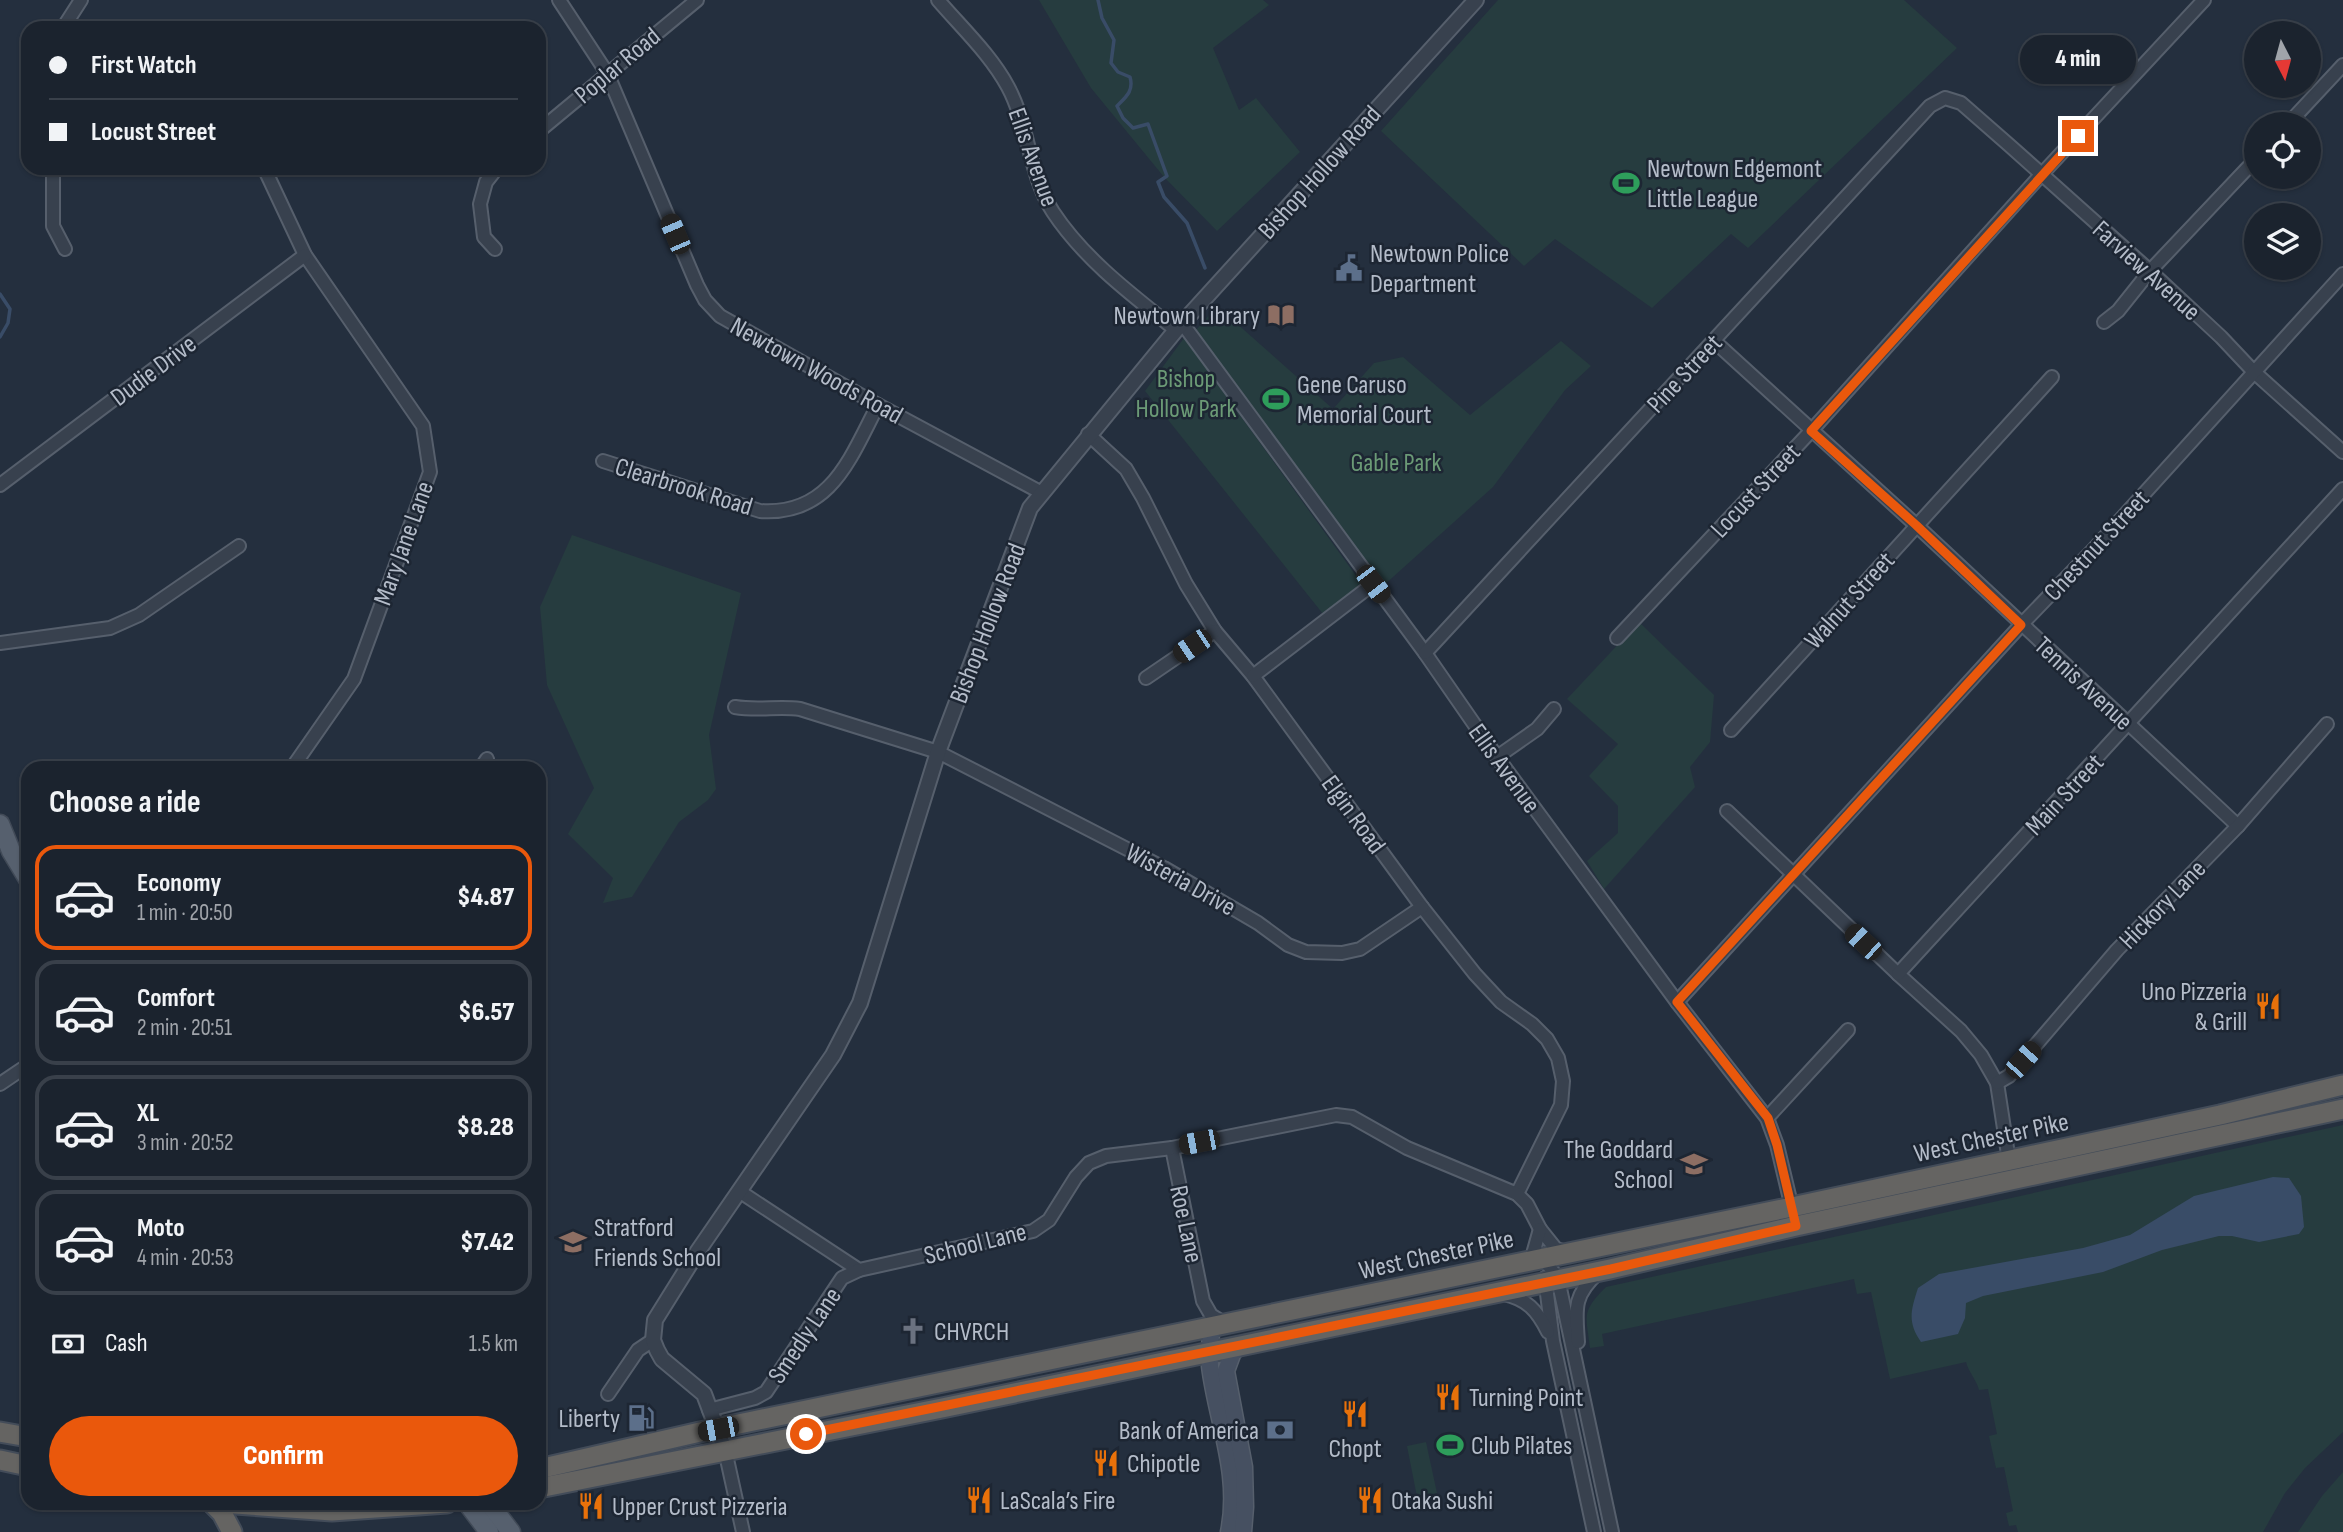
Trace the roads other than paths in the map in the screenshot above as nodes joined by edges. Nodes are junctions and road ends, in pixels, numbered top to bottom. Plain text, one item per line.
1 (81, 0) edge
2 (559, 0) edge
3 (696, 0) edge
4 (938, 0) edge
5 (1476, 0) edge
6 (2204, 0) edge
7 (68, 21) edge
8 (2343, 65) edge
9 (607, 73) junction
10 (1945, 98) joint
11 (2299, 112) edge
12 (546, 125) edge
13 (2244, 172) edge
14 (54, 175) edge
15 (267, 175) edge
16 (492, 175) edge
17 (2041, 175) junction
18 (65, 249) dead end
19 (495, 249) dead end
20 (305, 255) junction
21 (2150, 271) junction
22 (2343, 274) edge
23 (2104, 322) dead end
24 (1179, 326) junction
25 (1714, 341) junction
26 (2254, 372) junction
27 (2052, 377) dead end
28 (878, 405) junction
29 (1811, 431) junction
30 (1088, 434) junction
31 (2343, 452) edge
32 (603, 461) dead end
33 (0, 485) edge
34 (2343, 489) edge
35 (1042, 493) junction
36 (1916, 525) junction
37 (239, 546) dead end
38 (1373, 584) junction
39 (2021, 625) junction
40 (1215, 631) junction
41 (1617, 638) dead end
42 (0, 643) edge
43 (1425, 653) junction
44 (1253, 676) junction
45 (1146, 678) dead end
46 (735, 707) dead end
47 (1554, 709) dead end
48 (2128, 724) junction
49 (2327, 724) dead end
50 (1731, 730) dead end
51 (938, 752) junction
52 (1497, 757) junction
53 (297, 761) edge
54 (1727, 811) dead end
55 (0, 824) edge
56 (2238, 826) junction
57 (21, 867) edge
58 (1794, 876) junction
59 (1422, 906) junction
60 (1898, 974) junction
61 (1677, 1002) junction
62 (1848, 1030) dead end
63 (21, 1070) edge
64 (1997, 1083) junction
65 (0, 1084) edge
66 (2343, 1085) edge
67 (2343, 1109) edge
68 (1768, 1118) junction
69 (1172, 1148) junction
70 (2009, 1161) junction
71 (739, 1191) junction
72 (1517, 1194) junction
73 (1794, 1217) junction
74 (1540, 1229) junction
75 (1570, 1252) junction
76 (1536, 1260) junction
77 (1611, 1269) junction
78 (859, 1270) junction
79 (1552, 1280) junction
80 (1480, 1296) junction
81 (1203, 1301) junction
82 (1220, 1326) junction
83 (1188, 1332) junction
84 (653, 1340) junction
85 (1553, 1341) junction
86 (1242, 1345) junction
87 (1210, 1352) junction
88 (1580, 1384) junction
89 (608, 1394) dead end
90 (709, 1410) junction
91 (718, 1429) junction
92 (0, 1432) edge
93 (21, 1436) edge
94 (725, 1450) junction
95 (0, 1460) edge
96 (21, 1464) edge
97 (546, 1467) edge
98 (546, 1487) edge
99 (219, 1510) edge
100 (233, 1510) edge
101 (318, 1510) edge
102 (357, 1510) edge
103 (472, 1510) edge
104 (494, 1510) edge
105 (233, 1532) edge
106 (489, 1532) edge
107 (511, 1532) edge
108 (743, 1532) edge
109 (1229, 1532) edge
110 (1243, 1532) edge
111 (1594, 1532) edge
112 (1612, 1532) edge

1 - 7 street
2 - 9 street, Newtown Woods Road
3 - 9 street, Poplar Road
4 - 24 street, Ellis Avenue
5 - 24 street, Bishop Hollow Road
6 - 17 street, Locust Street
8 - 11 street
9 - 12 street, Poplar Road
9 - 28 street, Newtown Woods Road
10 - 17 street, Farview Avenue
10 - 25 street, Pine Street
13 - 21 street
14 - 18 street
15 - 20 street, Mary Jane Lane
16 - 19 street
17 - 21 street, Farview Avenue
17 - 29 street, Locust Street
20 - 33 street, Dudie Drive
20 - 53 street, Mary Jane Lane
21 - 23 street
21 - 26 street, Farview Avenue
22 - 26 street, Chestnut Street
24 - 30 street, Bishop Hollow Road
24 - 38 street, Ellis Avenue
25 - 29 street, Tennis Avenue
25 - 43 street, Pine Street
26 - 31 street, Farview Avenue
26 - 39 street, Chestnut Street
27 - 36 street, Walnut Street
28 - 32 street, Clearbrook Road
28 - 35 street, Newtown Woods Road
29 - 36 street, Tennis Avenue
29 - 41 street, Locust Street
30 - 35 street, Bishop Hollow Road
30 - 40 street, Elgin Road
34 - 48 street, Main Street
35 - 51 street, Bishop Hollow Road
36 - 39 street, Tennis Avenue
36 - 50 street, Walnut Street
37 - 42 street
38 - 43 street, Ellis Avenue
38 - 44 street
39 - 48 street, Tennis Avenue
39 - 58 street, Chestnut Street
40 - 44 street, Elgin Road
40 - 45 street
43 - 52 street, Ellis Avenue
44 - 59 street, Elgin Road
46 - 51 street, Wisteria Drive
47 - 52 street
48 - 56 street, Tennis Avenue
48 - 60 street, Main Street
49 - 56 street, Hickory Lane
51 - 59 street, Wisteria Drive
51 - 71 street, Bishop Hollow Road
52 - 61 street, Ellis Avenue
54 - 58 street
55 - 57 main road
56 - 64 street, Hickory Lane
58 - 60 street
58 - 61 street, Chestnut Street
59 - 72 street, Elgin Road
60 - 64 street
61 - 68 street, Ellis Avenue
62 - 68 street
63 - 65 street
64 - 70 street
66 - 70 highway, West Chester Pike
67 - 73 highway, West Chester Pike
68 - 73 street, Ellis Avenue
69 - 72 street, School Lane
69 - 78 street, School Lane
69 - 81 street, Roe Lane
70 - 73 highway, West Chester Pike
71 - 78 street
71 - 84 street, Bishop Hollow Road
72 - 74 street
73 - 75 highway, West Chester Pike
73 - 77 highway, West Chester Pike
74 - 75 street
74 - 76 street
75 - 76 highway, West Chester Pike
76 - 79 street
76 - 82 highway, West Chester Pike
77 - 79 highway, West Chester Pike
77 - 88 street
78 - 90 street, Smedly Lane
79 - 80 highway, West Chester Pike
79 - 85 street
79 - 88 street
80 - 85 street
80 - 86 highway, West Chester Pike
81 - 82 street
81 - 83 street
82 - 83 highway, West Chester Pike
82 - 87 main road
83 - 91 highway, West Chester Pike
84 - 89 street
84 - 90 street
85 - 111 street
86 - 87 highway, West Chester Pike
86 - 110 main road
87 - 94 highway, West Chester Pike
87 - 109 main road
88 - 112 street
90 - 91 street
91 - 94 street
91 - 97 highway, West Chester Pike
92 - 93 highway
94 - 98 highway, West Chester Pike
94 - 108 street
95 - 96 highway
99 - 105 highway
100 - 105 street
101 - 102 highway
103 - 106 main road
104 - 107 main road

